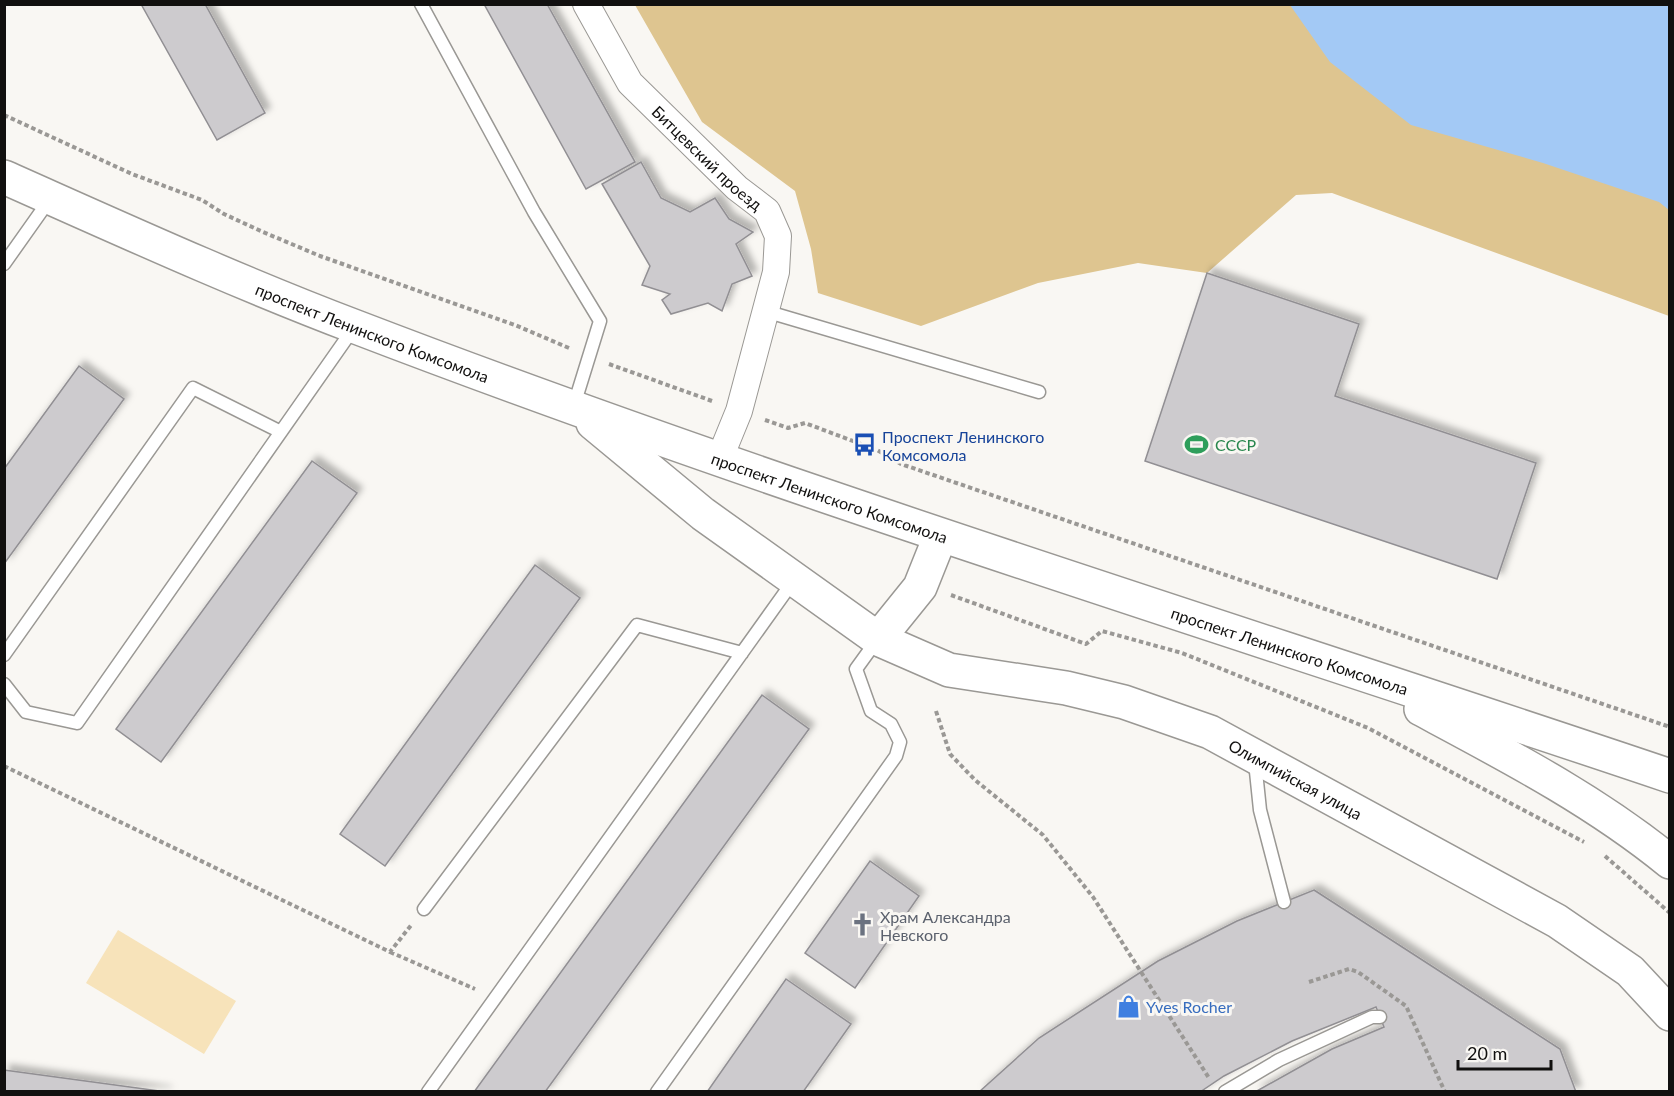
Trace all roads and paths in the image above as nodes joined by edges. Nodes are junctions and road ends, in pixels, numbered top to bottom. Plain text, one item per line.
1 (421, 4) edge
2 (586, 4) edge
3 (4, 115) edge
4 (4, 177) edge
5 (51, 198) junction
6 (4, 264) edge
7 (765, 311) junction
8 (354, 327) junction
9 (589, 357) junction
10 (1039, 392) dead end
11 (573, 406) junction
12 (739, 411) junction
13 (281, 432) junction
14 (719, 460) junction
15 (703, 514) junction
16 (940, 537) junction
17 (794, 579) junction
18 (948, 594) dead end
19 (878, 639) junction
20 (1292, 649) junction
21 (742, 653) junction
22 (4, 656) edge
23 (4, 684) edge
24 (936, 711) dead end
25 (1670, 727) edge
26 (1254, 755) junction
27 (4, 766) edge
28 (1670, 776) edge
29 (1585, 843) dead end
30 (1603, 855) dead end
31 (1670, 862) edge
32 (1284, 902) dead end
33 (424, 909) joint
34 (1670, 913) edge
35 (390, 952) junction
36 (495, 997) junction
37 (1670, 1014) edge
38 (1380, 1017) dead end
39 (1212, 1082) dead end
40 (428, 1092) edge
41 (657, 1092) edge
42 (1225, 1092) edge

1 - 9 lane
2 - 7 street, Битцевский проезд
3 - 9 path
4 - 5 main road, проспект Ленинского Комсомола
5 - 6 lane
5 - 8 main road, проспект Ленинского Комсомола
7 - 10 lane
7 - 12 street, Битцевский проезд
8 - 11 main road, проспект Ленинского Комсомола
8 - 13 lane
9 - 11 lane
9 - 12 path
11 - 14 main road, проспект Ленинского Комсомола
11 - 15 main road, Олимпийская улица
12 - 14 street, Битцевский проезд
12 - 25 path
13 - 22 lane
13 - 23 lane
14 - 15 main road
14 - 16 main road, проспект Ленинского Комсомола
15 - 17 main road, Олимпийская улица
16 - 19 main road
16 - 20 main road, проспект Ленинского Комсомола
17 - 19 main road, Олимпийская улица
17 - 21 lane
18 - 29 path
19 - 26 main road, Олимпийская улица
19 - 41 lane
20 - 28 main road, проспект Ленинского Комсомола
20 - 31 main road
21 - 33 lane
21 - 36 lane
24 - 39 path
26 - 32 lane
26 - 37 main road, Олимпийская улица
27 - 35 path
30 - 34 path
33 - 35 path
35 - 36 path
36 - 40 lane
38 - 42 lane

